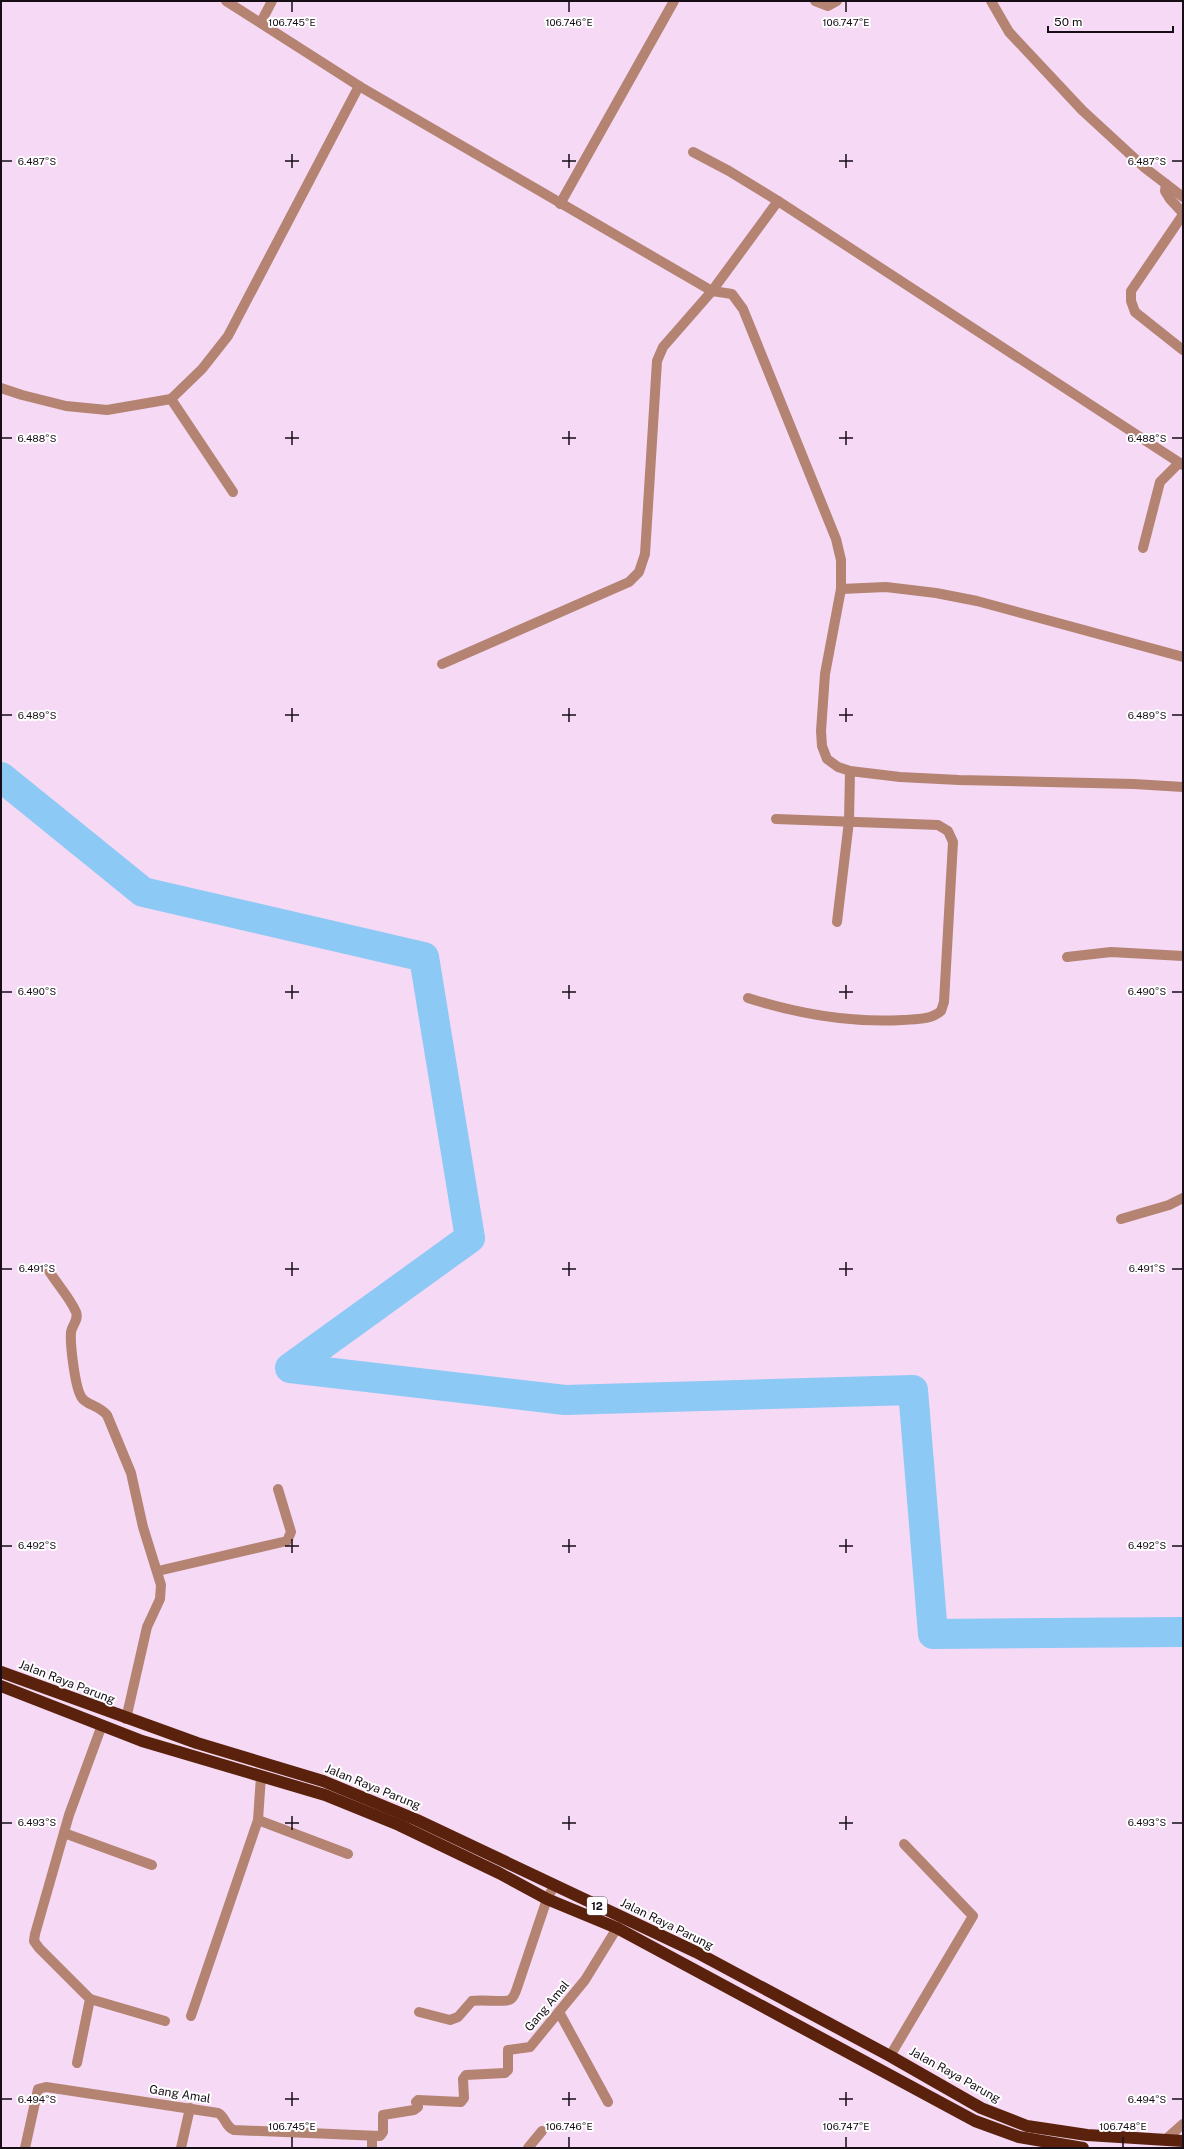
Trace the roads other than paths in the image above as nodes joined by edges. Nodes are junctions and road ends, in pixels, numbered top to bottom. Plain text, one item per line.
1 (226, 1) edge
2 (272, 1) edge
3 (674, 1) edge
4 (815, 1) edge
5 (837, 1) edge
6 (991, 1) edge
7 (261, 22) junction
8 (359, 86) junction
9 (692, 152) dead end
10 (1166, 184) junction
11 (1183, 197) edge
12 (778, 201) junction
13 (560, 204) junction
14 (712, 291) junction
15 (1183, 350) edge
16 (1, 388) edge
17 (171, 399) junction
18 (1181, 464) edge
19 (233, 492) dead end
20 (1143, 548) dead end
21 (841, 588) junction
22 (1183, 657) edge
23 (442, 664) dead end
24 (850, 771) junction
25 (1183, 787) edge
26 (776, 819) dead end
27 (849, 821) junction
28 (837, 922) dead end
29 (1183, 956) edge
30 (1067, 957) dead end
31 (748, 998) dead end
32 (1183, 1198) edge
33 (1122, 1219) dead end
34 (49, 1271) dead end
35 (278, 1489) dead end
36 (158, 1571) junction
37 (1, 1672) edge
38 (1, 1686) edge
39 (126, 1719) junction
40 (102, 1724) junction
41 (261, 1776) junction
42 (258, 1820) junction
43 (64, 1832) junction
44 (904, 1844) dead end
45 (348, 1854) dead end
46 (152, 1866) dead end
47 (554, 1886) junction
48 (547, 1899) junction
49 (617, 1928) junction
50 (90, 1999) junction
51 (419, 2012) dead end
52 (559, 2012) junction
53 (191, 2016) dead end
54 (165, 2021) dead end
55 (890, 2056) junction
56 (77, 2063) dead end
57 (608, 2102) dead end
58 (190, 2108) junction
59 (1183, 2124) edge
60 (542, 2131) dead end
61 (372, 2136) junction
62 (1165, 2140) junction
63 (1183, 2141) edge
64 (25, 2148) edge
65 (181, 2148) edge
66 (372, 2148) edge
67 (528, 2148) edge
68 (1083, 2148) edge

1 - 7 street
2 - 7 street
3 - 13 street
4 - 5 street
6 - 10 street
7 - 8 street
8 - 13 street
8 - 17 street
9 - 12 street
10 - 11 street
10 - 15 street
12 - 14 street
12 - 18 street
13 - 14 street
14 - 21 street
14 - 23 street
16 - 17 street
17 - 19 street
18 - 20 street
21 - 22 street
21 - 24 street
24 - 25 street
24 - 27 street
26 - 27 street
27 - 28 street
27 - 31 street
29 - 30 street
32 - 33 street
34 - 36 street
35 - 36 street
36 - 39 street
37 - 39 highway, Jalan Raya Parung / 12
38 - 40 highway, 12
39 - 47 highway, Jalan Raya Parung / 12
40 - 41 highway, 12
40 - 43 street
41 - 42 street
41 - 48 highway, 12
42 - 45 street
42 - 53 street
43 - 46 street
43 - 50 street
44 - 55 street
47 - 48 street
47 - 55 highway, Jalan Raya Parung / 12
48 - 49 highway, 12
48 - 51 street
49 - 52 street, Gang Amal
49 - 68 highway, 12
50 - 54 street
50 - 56 street
52 - 57 street
52 - 61 street, Gang Amal
55 - 62 highway, Jalan Raya Parung / 12
58 - 61 street, Gang Amal
58 - 64 street, Gang Amal
58 - 65 street
59 - 62 street
60 - 67 street
61 - 66 street
62 - 63 highway, Jalan Raya Parung / 12

